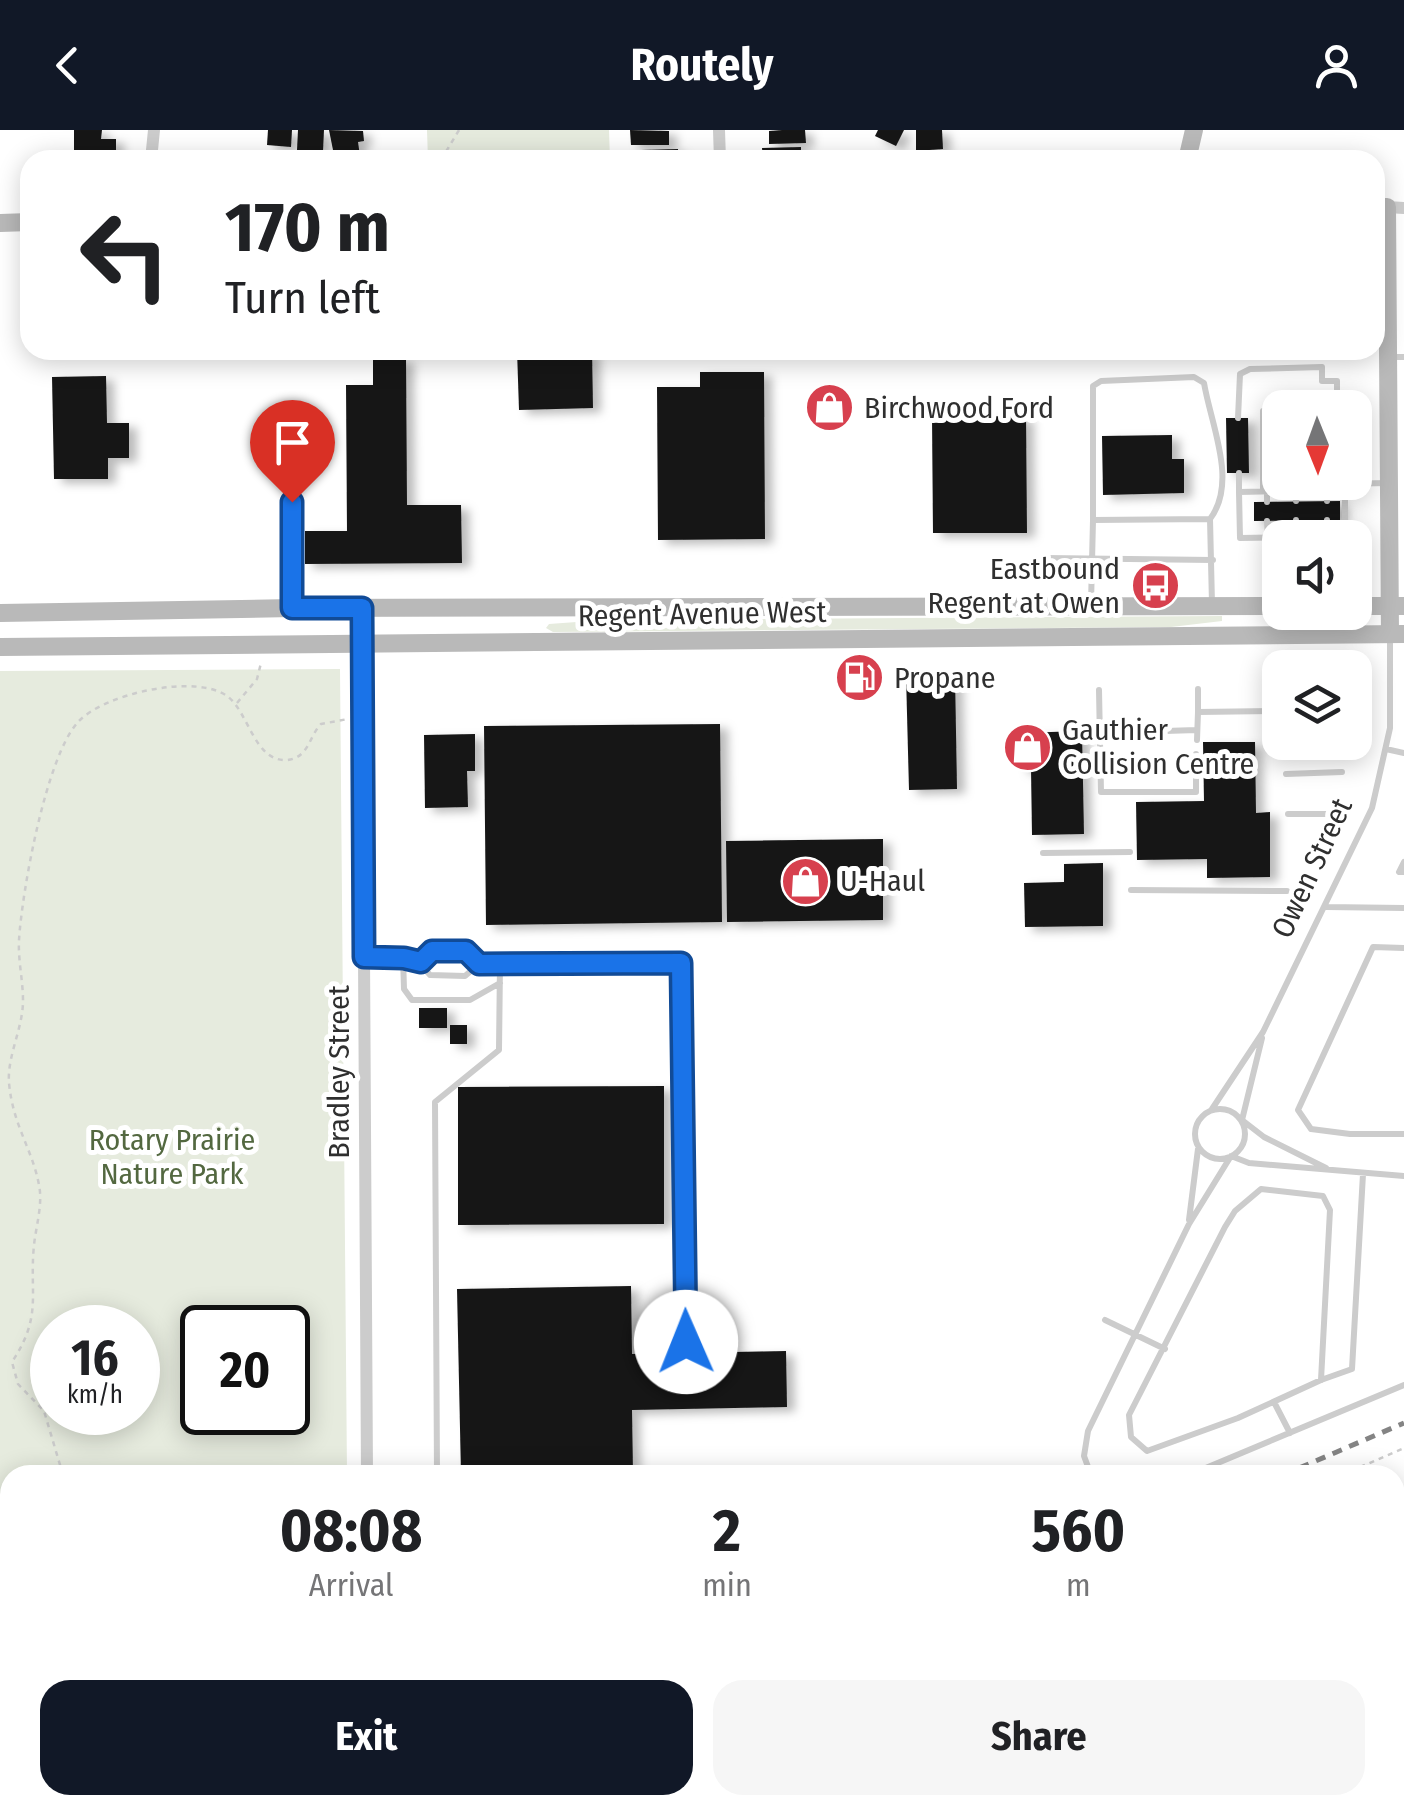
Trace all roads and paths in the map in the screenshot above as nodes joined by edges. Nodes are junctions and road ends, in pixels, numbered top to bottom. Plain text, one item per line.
1 (1389, 207) edge
2 (1396, 357) edge
3 (1337, 390) edge
4 (1238, 418) dead end
5 (1396, 462) edge
6 (1239, 473) dead end
7 (1372, 483) edge
8 (1389, 483) junction
9 (1262, 491) edge
10 (1239, 492) junction
11 (292, 502) dead end
12 (1093, 520) junction
13 (1210, 520) junction
14 (1390, 528) junction
15 (1262, 537) edge
16 (1404, 548) edge
17 (1046, 558) dead end
18 (1091, 558) junction
19 (1213, 560) junction
20 (1090, 606) junction
21 (1212, 606) junction
22 (1262, 606) edge
23 (1397, 606) edge
24 (292, 608) junction
25 (362, 608) junction
26 (0, 613) edge
27 (1397, 634) edge
28 (362, 646) junction
29 (0, 648) edge
30 (261, 663) dead end
31 (1198, 689) dead end
32 (1099, 690) dead end
33 (236, 704) junction
34 (1262, 711) edge
35 (1198, 712) junction
36 (350, 719) dead end
37 (1197, 730) junction
38 (1100, 733) junction
39 (1196, 740) dead end
40 (1386, 750) junction
41 (1404, 753) edge
42 (1196, 754) dead end
43 (1342, 772) dead end
44 (1286, 774) dead end
45 (1288, 814) dead end
46 (1328, 814) dead end
47 (1130, 852) dead end
48 (1043, 853) dead end
49 (1404, 862) edge
50 (1404, 872) edge
51 (1131, 890) dead end
52 (1287, 890) dead end
53 (1326, 907) junction
54 (1404, 908) edge
55 (1404, 948) edge
56 (364, 957) junction
57 (404, 958) junction
58 (421, 962) junction
59 (479, 964) junction
60 (500, 964) junction
61 (500, 984) junction
62 (1263, 1032) junction
63 (1212, 1109) junction
64 (1242, 1120) junction
65 (1404, 1134) edge
66 (1198, 1147) junction
67 (1231, 1156) junction
68 (1330, 1170) junction
69 (1363, 1174) junction
70 (1404, 1176) edge
71 (1189, 1224) junction
72 (1106, 1320) dead end
73 (1136, 1333) junction
74 (686, 1342) dead end
75 (1165, 1348) junction
76 (1321, 1380) junction
77 (1404, 1385) edge
78 (1274, 1402) junction
79 (1290, 1433) junction
80 (1404, 1448) edge
81 (60, 1465) edge
82 (367, 1465) edge
83 (437, 1465) edge
84 (1087, 1465) edge
85 (1213, 1465) edge
86 (1365, 1465) edge

1 - 2 main road, Owen Street
2 - 5 main road, Owen Street
3 - 4 lane
5 - 8 main road, Owen Street
6 - 10 lane
7 - 8 lane
8 - 14 main road, Owen Street
9 - 10 lane
10 - 15 lane
11 - 24 lane
12 - 13 lane
12 - 13 lane
12 - 18 lane
13 - 19 lane
14 - 16 main road
14 - 23 main road, Owen Street
17 - 18 lane
18 - 19 lane
18 - 20 lane
19 - 21 lane
20 - 21 main road, Regent Avenue West
20 - 25 main road, Regent Avenue West
21 - 22 main road, Regent Avenue West
23 - 27 main road, Owen Street
24 - 25 main road, Regent Avenue West
24 - 26 main road, Regent Avenue West
25 - 28 street, Bradley Street
27 - 28 main road, Regent Avenue West
27 - 40 lane, Owen Street
28 - 29 main road, Regent Avenue West
28 - 56 street, Bradley Street
30 - 33 path
31 - 35 lane
32 - 38 lane
33 - 36 path
33 - 81 path
34 - 35 lane
35 - 37 lane
37 - 38 lane
37 - 39 lane
38 - 42 lane
40 - 41 lane
40 - 53 lane, Owen Street
43 - 44 lane
45 - 46 lane
47 - 48 lane
49 - 50 lane
51 - 52 lane
53 - 54 lane
53 - 62 lane, Owen Street
55 - 65 lane
56 - 57 lane
56 - 82 street, Bradley Street
57 - 58 lane
57 - 61 lane
58 - 59 lane
58 - 59 lane
59 - 60 lane
60 - 61 lane
60 - 74 lane
61 - 83 lane
62 - 63 lane, Owen Street
62 - 64 lane
63 - 64 lane
63 - 66 lane, Owen Street
64 - 67 lane
64 - 68 lane
66 - 67 lane
66 - 71 lane, Owen Street
67 - 68 lane
67 - 71 lane
68 - 69 lane
69 - 70 lane
69 - 76 lane
71 - 73 lane
72 - 73 lane
73 - 75 lane
73 - 84 lane
75 - 76 lane
75 - 78 lane
76 - 78 lane
77 - 79 lane
78 - 79 lane
79 - 85 lane
80 - 86 path

